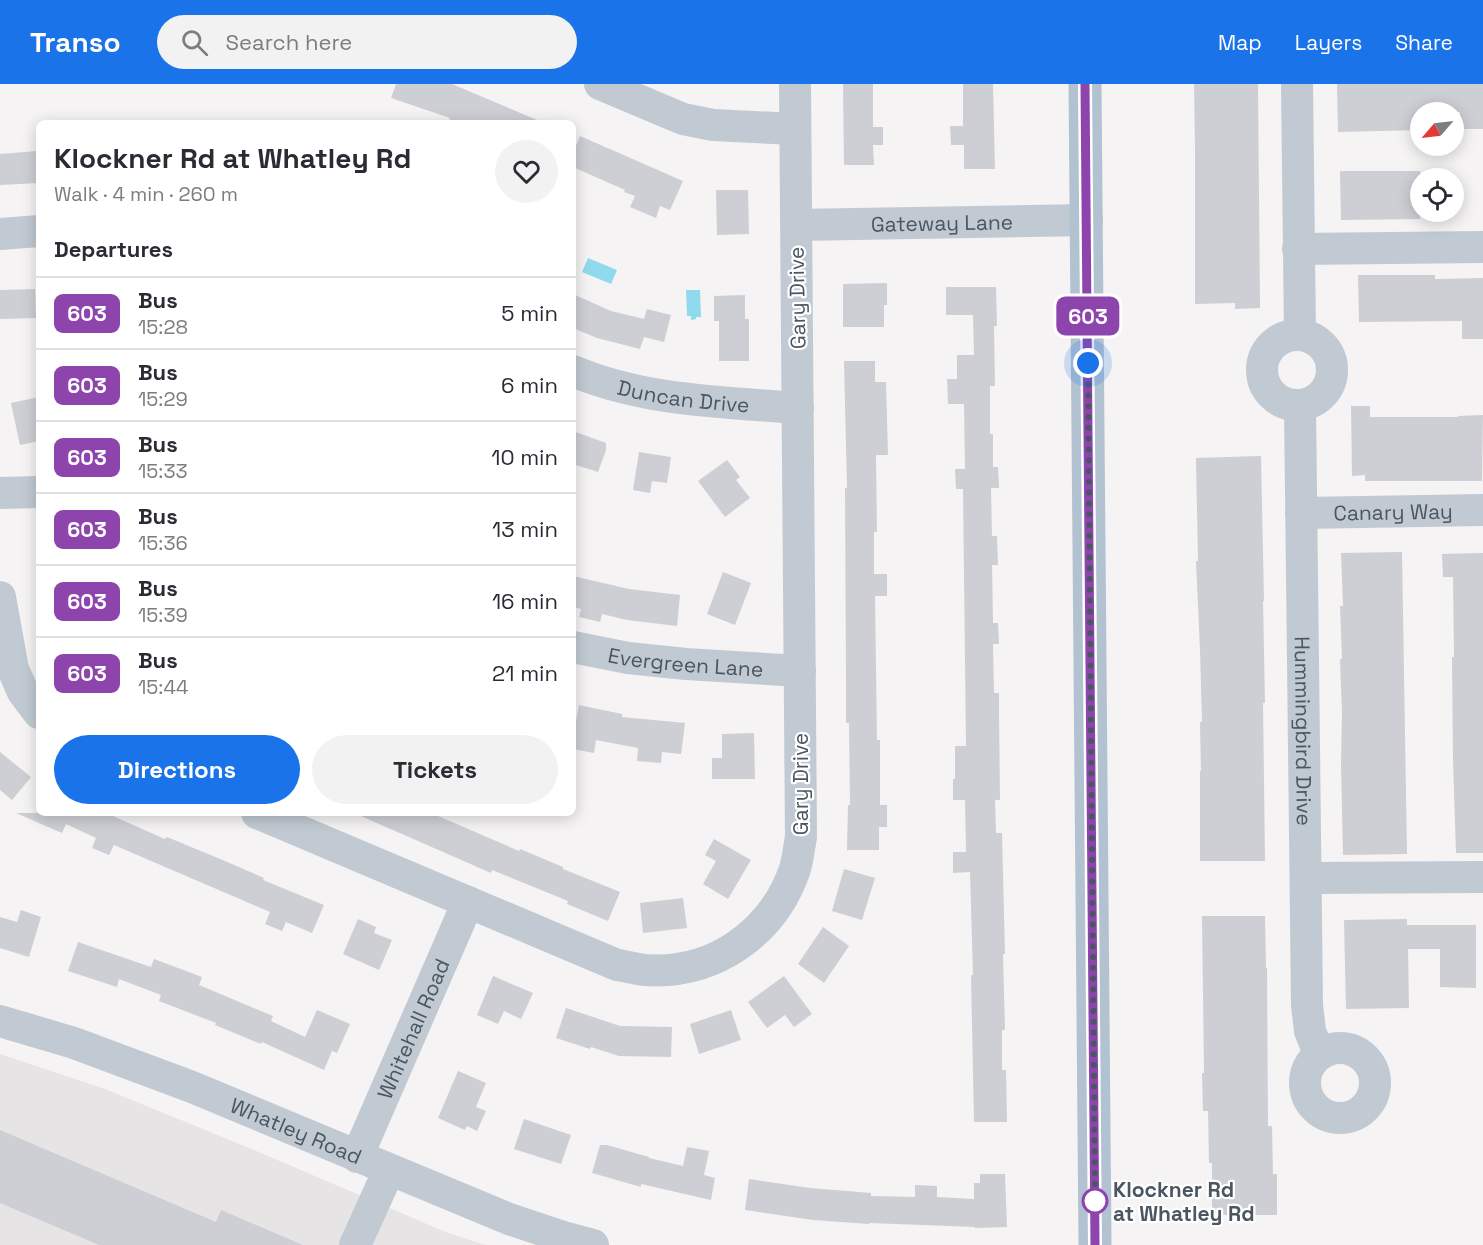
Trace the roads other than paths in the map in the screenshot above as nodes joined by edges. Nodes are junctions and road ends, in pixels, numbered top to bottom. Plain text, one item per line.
1 (600, 84) edge
2 (795, 84) edge
3 (1085, 84) edge
4 (1297, 84) edge
5 (795, 129) junction
6 (1087, 220) junction
7 (796, 225) junction
8 (36, 231) edge
9 (0, 234) edge
10 (1483, 247) edge
11 (1298, 249) junction
12 (1300, 335) junction
13 (576, 372) edge
14 (1300, 405) junction
15 (798, 408) junction
16 (36, 492) edge
17 (0, 493) edge
18 (1483, 510) edge
19 (1301, 513) junction
20 (0, 597) edge
21 (576, 648) edge
22 (800, 671) junction
23 (36, 709) edge
24 (264, 816) edge
25 (1483, 877) edge
26 (1306, 878) junction
27 (468, 902) junction
28 (0, 1021) edge
29 (1319, 1054) dead end
30 (357, 1157) junction
31 (389, 1170) junction
32 (355, 1245) edge
33 (593, 1245) edge
34 (1095, 1245) edge

1 - 5 street
2 - 5 street, Gary Drive
3 - 6 main road
4 - 11 street
5 - 7 street, Gary Drive
6 - 7 street, Gateway Lane
6 - 34 main road
7 - 15 street, Gary Drive
8 - 9 street
10 - 11 street
11 - 12 street
12 - 14 street
12 - 14 street
13 - 15 street, Duncan Drive
14 - 19 street, Hummingbird Drive
15 - 22 street, Gary Drive
16 - 17 street
18 - 19 street, Canary Way
19 - 26 street, Hummingbird Drive
20 - 23 street
21 - 22 street, Evergreen Lane
22 - 27 street, Gary Drive
24 - 27 street, Gary Drive
25 - 26 street
26 - 29 street, Hummingbird Drive
27 - 30 street, Whitehall Road
28 - 30 street, Whatley Road
30 - 31 street, Whatley Road
31 - 32 street
31 - 33 street, Whatley Road

